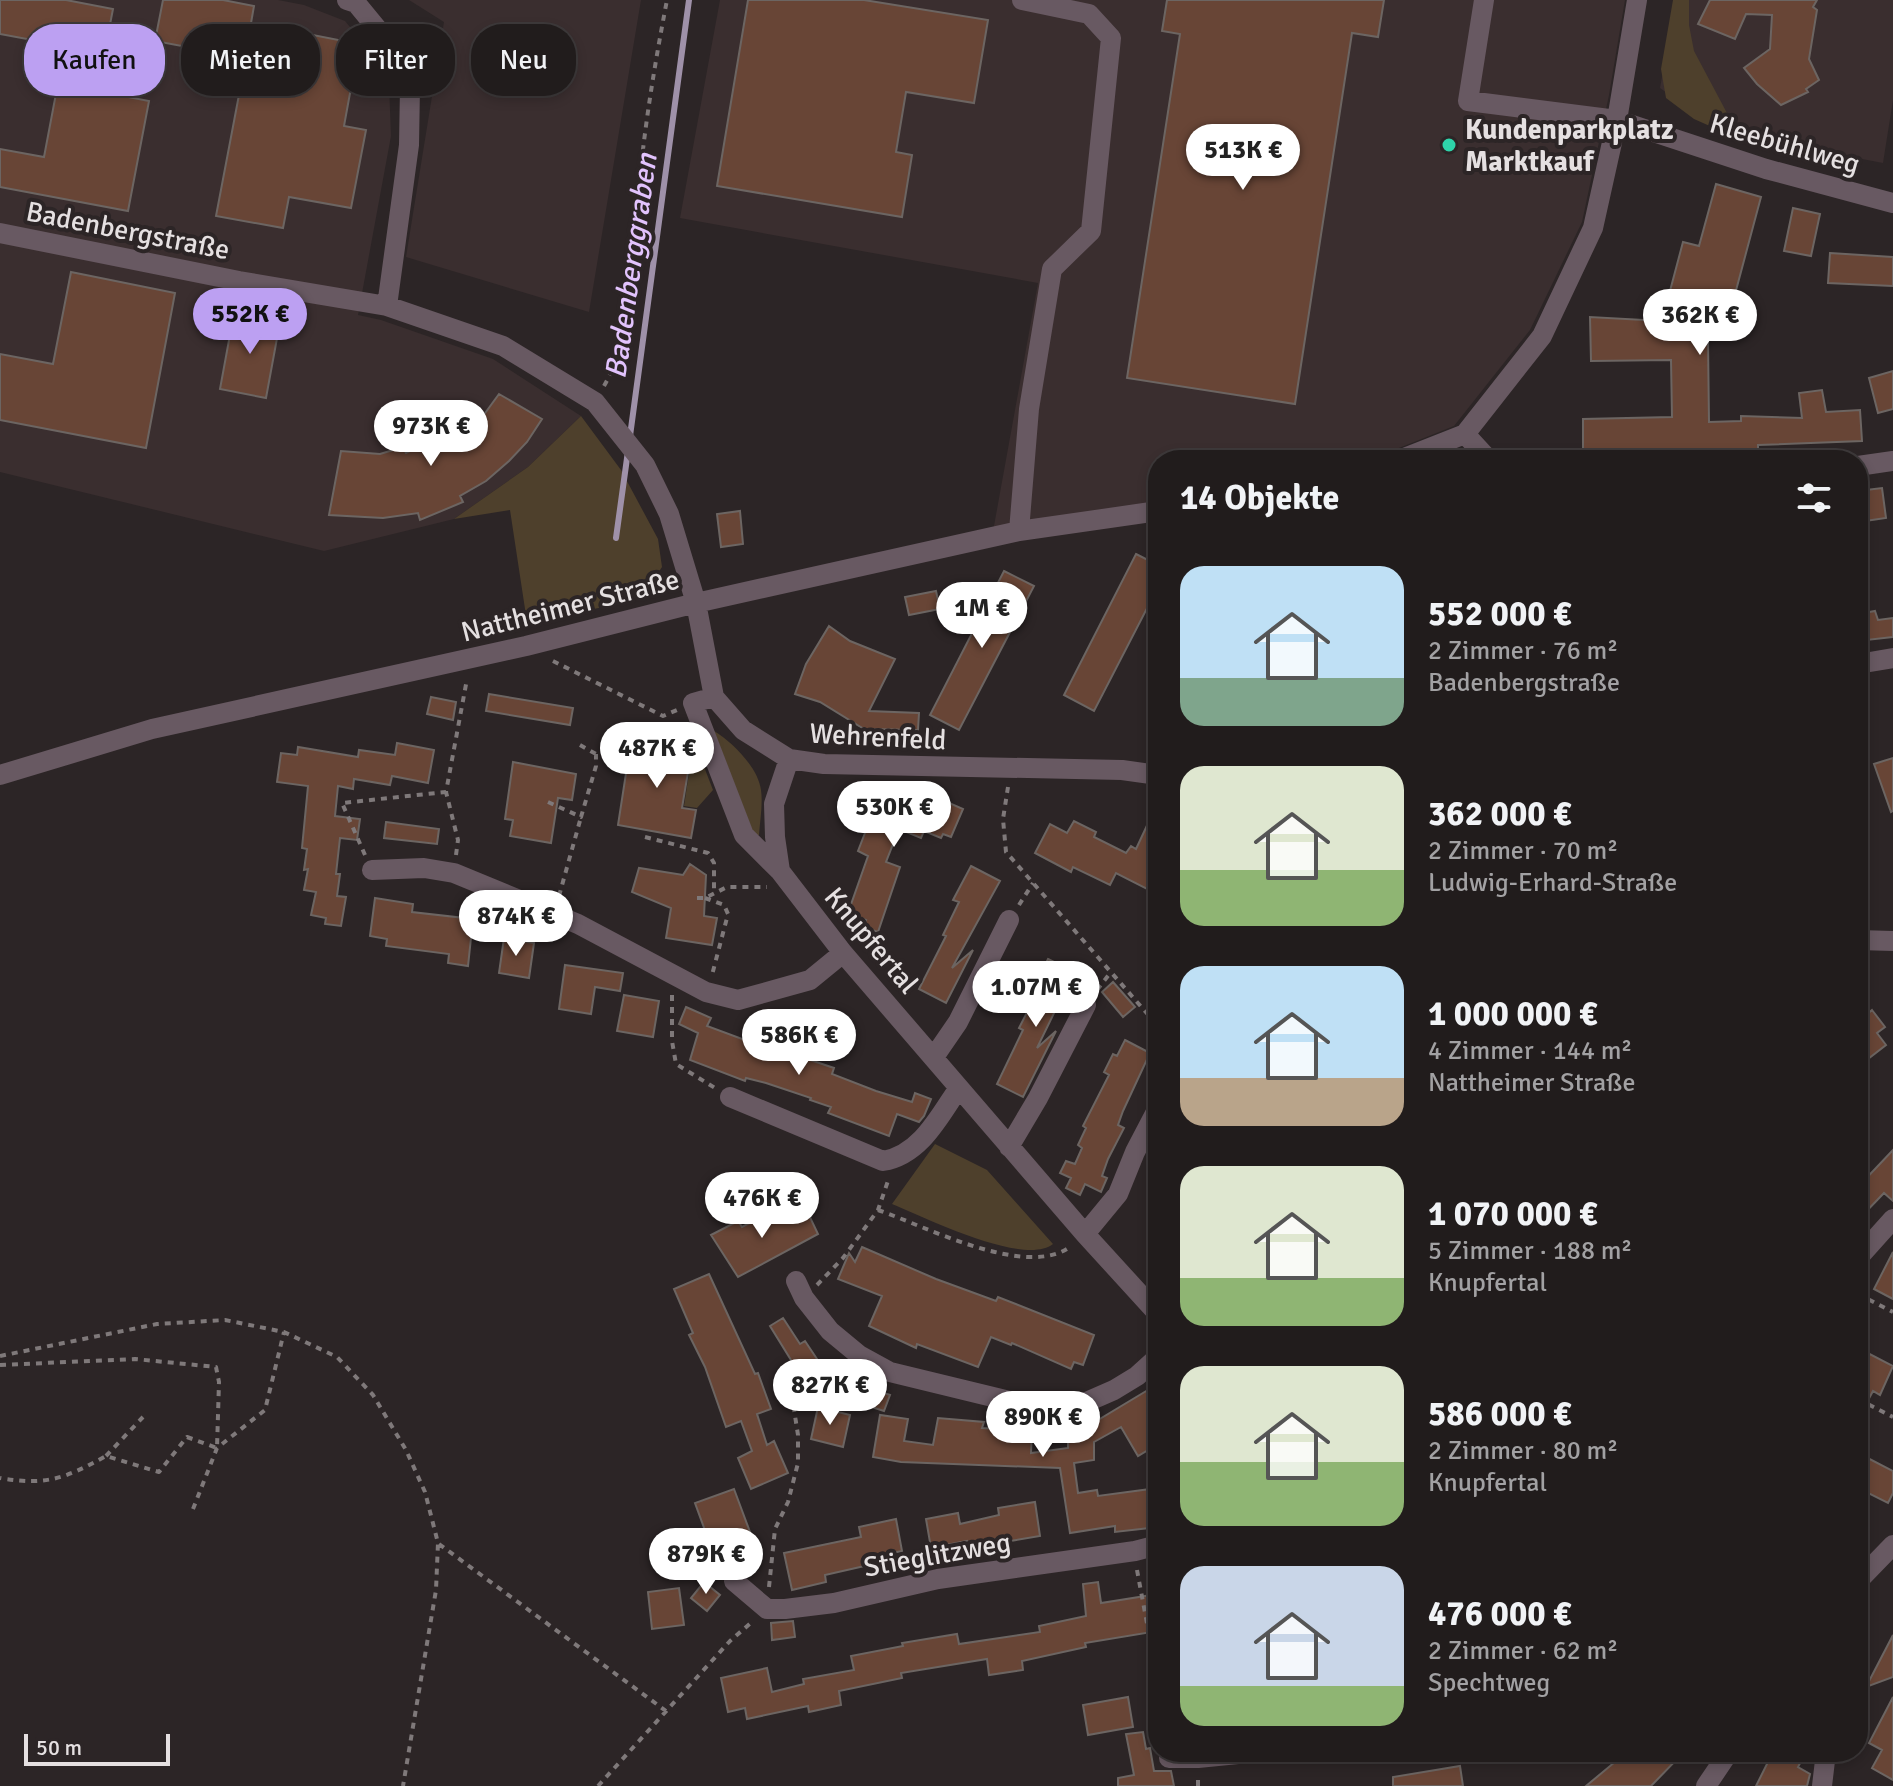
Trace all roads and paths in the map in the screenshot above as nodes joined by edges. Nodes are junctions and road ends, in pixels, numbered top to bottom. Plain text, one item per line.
1 (347, 0) edge
2 (667, 0) edge
3 (1022, 0) edge
4 (1484, 0) edge
5 (1637, 0) edge
6 (1617, 120) junction
7 (1893, 203) edge
8 (0, 233) edge
9 (387, 306) junction
10 (595, 402) junction
11 (1465, 434) junction
12 (1424, 450) edge
13 (1480, 450) edge
14 (1893, 461) edge
15 (1868, 465) edge
16 (1148, 512) edge
17 (1019, 531) junction
18 (696, 603) junction
19 (526, 646) junction
20 (1893, 658) edge
21 (471, 659) junction
22 (1868, 662) edge
23 (714, 697) junction
24 (693, 703) junction
25 (663, 742) dead end
26 (580, 745) dead end
27 (596, 754) junction
28 (789, 759) junction
29 (1011, 769) junction
30 (1148, 770) edge
31 (0, 775) edge
32 (446, 792) junction
33 (548, 802) dead end
34 (581, 817) junction
35 (645, 837) dead end
36 (458, 840) dead end
37 (372, 870) joint
38 (785, 876) junction
39 (1033, 883) junction
40 (562, 888) dead end
41 (714, 893) junction
42 (697, 898) dead end
43 (705, 898) junction
44 (1009, 920) joint
45 (1868, 940) edge
46 (1893, 941) edge
47 (843, 953) junction
48 (706, 992) junction
49 (1086, 1005) dead end
50 (1148, 1015) edge
51 (671, 1016) dead end
52 (934, 1057) junction
53 (958, 1089) junction
54 (730, 1097) joint
55 (1148, 1127) edge
56 (1009, 1147) junction
57 (895, 1159) junction
58 (878, 1210) junction
59 (1893, 1219) edge
60 (1085, 1234) junction
61 (1868, 1247) edge
62 (834, 1267) dead end
63 (796, 1281) dead end
64 (1868, 1299) edge
65 (1148, 1303) edge
66 (1893, 1312) edge
67 (284, 1332) junction
68 (859, 1355) junction
69 (0, 1356) edge
70 (0, 1365) edge
71 (1148, 1366) edge
72 (1868, 1404) edge
73 (143, 1417) dead end
74 (1893, 1417) edge
75 (217, 1448) junction
76 (106, 1456) junction
77 (0, 1478) edge
78 (193, 1509) dead end
79 (438, 1543) junction
80 (1893, 1545) edge
81 (1148, 1548) edge
82 (1138, 1570) dead end
83 (1868, 1571) edge
84 (734, 1581) dead end
85 (767, 1609) junction
86 (1148, 1626) edge
87 (666, 1711) junction
88 (1722, 1762) edge
89 (1825, 1762) edge
90 (403, 1786) edge
91 (598, 1786) edge
92 (1706, 1786) edge
93 (1822, 1786) edge

1 - 9 street
2 - 10 path
3 - 17 street
4 - 6 street, Kleebühlweg
5 - 6 street
6 - 7 street, Kleebühlweg
6 - 11 street
8 - 9 street, Badenbergstraße
9 - 10 street, Badenbergstraße
10 - 18 street, Badenbergstraße
11 - 12 street
11 - 13 street
14 - 15 street
16 - 17 street, Nattheimer Straße
17 - 18 street, Nattheimer Straße
18 - 19 street, Nattheimer Straße
18 - 23 street
19 - 21 street, Nattheimer Straße
19 - 24 path
20 - 22 street
21 - 31 street, Nattheimer Straße
21 - 32 path
23 - 24 street
23 - 28 street, Wehrenfeld
24 - 38 street
25 - 27 path
26 - 27 path
27 - 34 path
28 - 29 street, Wehrenfeld
28 - 38 street, Knupfertal
29 - 30 street, Wehrenfeld
29 - 39 path
32 - 36 path
32 - 37 path
33 - 34 path
34 - 40 path
35 - 41 path
37 - 48 street
38 - 41 path
38 - 47 street, Knupfertal
39 - 44 path
39 - 50 path
41 - 43 path
42 - 43 path
43 - 48 path
44 - 52 street
45 - 46 street
47 - 48 street
47 - 52 street, Knupfertal
49 - 56 street
51 - 54 path
52 - 53 street, Knupfertal
53 - 56 street, Knupfertal
53 - 57 street
54 - 57 street
55 - 60 street
56 - 60 street, Knupfertal
57 - 58 path
58 - 60 path
58 - 62 path
59 - 61 street
60 - 65 street, Knupfertal
63 - 68 street
64 - 66 path
67 - 69 path
67 - 75 path
67 - 79 path
68 - 71 street
68 - 85 path
70 - 75 path
72 - 74 path
73 - 76 path
75 - 76 path
75 - 78 path
76 - 77 path
79 - 87 path
79 - 90 path
80 - 83 street
81 - 85 street, Stieglitzweg
82 - 86 path
84 - 85 street
85 - 87 path
87 - 91 path
88 - 92 street
89 - 93 street

